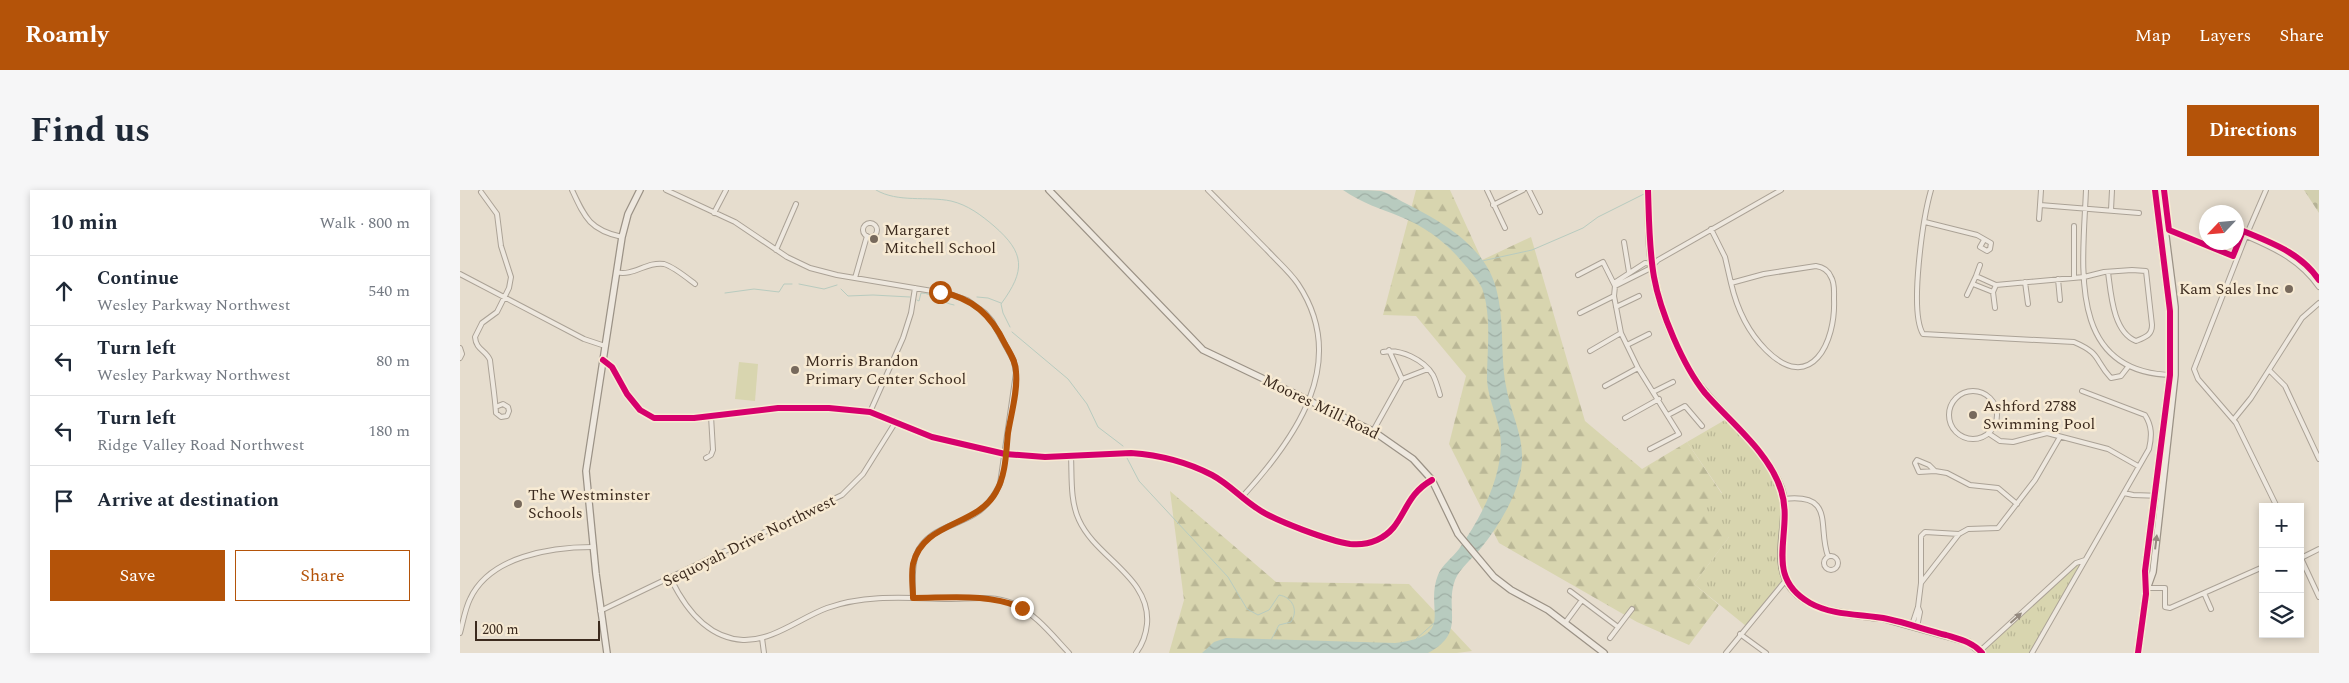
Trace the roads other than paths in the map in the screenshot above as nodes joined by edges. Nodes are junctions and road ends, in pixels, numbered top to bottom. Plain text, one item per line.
1 (572, 190) edge
2 (640, 190) edge
3 (666, 190) edge
4 (726, 190) edge
5 (1049, 190) edge
6 (1208, 190) edge
7 (1486, 190) edge
8 (1524, 190) edge
9 (1529, 190) edge
10 (1648, 190) edge
11 (1781, 190) edge
12 (1932, 190) edge
13 (2041, 190) edge
14 (2086, 190) edge
15 (2112, 190) edge
16 (2155, 190) edge
17 (2160, 190) edge
18 (2266, 190) edge
19 (481, 192) dead end
20 (796, 204) dead end
21 (1493, 204) junction
22 (2040, 205) junction
23 (2085, 210) junction
24 (2111, 210) junction
25 (1540, 212) dead end
26 (714, 213) junction
27 (2139, 213) dead end
28 (2040, 219) dead end
29 (1925, 222) junction
30 (2074, 226) dead end
31 (1505, 228) dead end
32 (1712, 229) junction
33 (867, 236) dead end
34 (2246, 236) junction
35 (622, 237) junction
36 (1984, 240) dead end
37 (1624, 242) dead end
38 (776, 250) junction
39 (1652, 264) junction
40 (1980, 265) dead end
41 (616, 272) junction
42 (1629, 272) junction
43 (2108, 272) junction
44 (460, 274) edge
45 (1578, 275) dead end
46 (1976, 276) junction
47 (2074, 277) junction
48 (2084, 277) junction
49 (855, 278) junction
50 (2058, 279) junction
51 (2025, 282) junction
52 (1731, 283) junction
53 (695, 284) dead end
54 (1615, 284) junction
55 (1973, 284) junction
56 (1996, 285) junction
57 (2319, 287) edge
58 (915, 288) junction
59 (1993, 292) junction
60 (1967, 295) dead end
61 (1614, 296) junction
62 (1639, 296) dead end
63 (504, 298) junction
64 (2060, 300) dead end
65 (2319, 303) edge
66 (2028, 304) dead end
67 (1616, 307) junction
68 (1995, 308) dead end
69 (1580, 313) dead end
70 (1621, 333) junction
71 (1648, 334) dead end
72 (1627, 345) junction
73 (605, 346) junction
74 (460, 348) edge
75 (1389, 350) junction
76 (1590, 351) dead end
77 (1383, 352) dead end
78 (460, 358) edge
79 (603, 360) junction
80 (2128, 367) junction
81 (1428, 368) junction
82 (1638, 368) junction
83 (2269, 370) junction
84 (2173, 375) junction
85 (1402, 379) junction
86 (1673, 382) dead end
87 (1605, 386) dead end
88 (1653, 392) junction
89 (2082, 392) dead end
90 (1440, 394) dead end
91 (1659, 399) junction
92 (1309, 400) junction
93 (498, 406) dead end
94 (870, 412) junction
95 (1668, 415) junction
96 (711, 416) junction
97 (1625, 418) dead end
98 (2234, 419) junction
99 (895, 423) junction
100 (1702, 426) dead end
101 (1374, 431) junction
102 (1988, 433) junction
103 (2060, 437) junction
104 (1650, 449) dead end
105 (1005, 454) junction
106 (1071, 456) junction
107 (706, 458) dead end
108 (2319, 458) edge
109 (2138, 466) junction
110 (1935, 471) junction
111 (1432, 480) junction
112 (2124, 492) junction
113 (2155, 496) junction
114 (2162, 496) junction
115 (1242, 497) junction
116 (1784, 499) junction
117 (2274, 503) edge
118 (2017, 504) junction
119 (1959, 534) junction
120 (593, 547) junction
121 (2319, 549) edge
122 (1828, 556) dead end
123 (2304, 556) edge
124 (2085, 560) junction
125 (2304, 564) edge
126 (2259, 569) edge
127 (670, 579) junction
128 (1786, 580) junction
129 (1922, 583) junction
130 (2147, 588) junction
131 (1570, 591) dead end
132 (2204, 593) junction
133 (2319, 597) edge
134 (913, 598) junction
135 (1582, 600) junction
136 (1632, 609) dead end
137 (2211, 609) dead end
138 (600, 611) junction
139 (1564, 623) junction
140 (1914, 626) junction
141 (1618, 627) junction
142 (460, 633) edge
143 (1740, 634) junction
144 (762, 638) junction
145 (1610, 638) dead end
146 (1981, 652) edge
147 (607, 653) edge
148 (764, 653) edge
149 (1069, 653) edge
150 (1136, 653) edge
151 (1604, 653) edge
152 (1726, 653) edge
153 (1766, 653) edge
154 (2032, 653) edge
155 (2138, 653) edge

1 - 35 street
2 - 35 street
3 - 26 street
4 - 26 street
5 - 92 street, Moores Mill Road
6 - 92 street
7 - 21 street
8 - 21 street
9 - 25 street
10 - 39 street
11 - 32 street
12 - 29 street
13 - 22 street
14 - 23 street
15 - 24 street
16 - 84 street
17 - 84 street
18 - 34 street
19 - 63 street
20 - 38 street
21 - 31 street
22 - 23 street
22 - 28 street
23 - 24 street
23 - 48 street
24 - 27 street
26 - 38 street
29 - 36 street
29 - 80 street
30 - 47 street
32 - 39 street
32 - 52 street
33 - 49 street
34 - 57 street
34 - 98 street
35 - 41 street
37 - 42 street
38 - 49 street
39 - 42 street
39 - 54 street
39 - 116 street
40 - 46 street
41 - 53 street
41 - 73 street
42 - 54 street
43 - 43 street
43 - 48 street
44 - 63 street
45 - 54 street
46 - 55 street
46 - 56 street
47 - 48 street
47 - 50 street
48 - 80 street
49 - 58 street
50 - 51 street
50 - 64 street
51 - 56 street
51 - 66 street
52 - 52 street
54 - 61 street
55 - 59 street
55 - 60 street
56 - 59 street
58 - 94 street
58 - 105 street
59 - 68 street
61 - 67 street
61 - 69 street
62 - 67 street
63 - 73 street
63 - 93 street
65 - 83 street
67 - 70 street
70 - 72 street
70 - 76 street
71 - 72 street
72 - 82 street
73 - 79 street
74 - 78 street
75 - 77 street
75 - 81 street
75 - 85 street
79 - 96 street
79 - 120 street
80 - 84 street
81 - 85 street
81 - 90 street
82 - 87 street
82 - 88 street
83 - 98 street
83 - 108 street
84 - 113 street
84 - 114 street
85 - 101 street
86 - 88 street
88 - 91 street
89 - 109 street
91 - 95 street
91 - 97 street
92 - 101 street, Moores Mill Road
92 - 115 street
94 - 96 street
94 - 99 street
95 - 100 street
95 - 104 street
96 - 107 street
98 - 117 street
99 - 105 street
99 - 127 street, Sequoyah Drive Northwest
101 - 111 street, Moores Mill Road
102 - 102 street
102 - 103 street
103 - 109 street
103 - 118 street
105 - 106 street
105 - 134 street
106 - 115 street
106 - 150 street
109 - 112 street
110 - 110 street
110 - 118 street
111 - 115 street
111 - 139 street, Moores Mill Road
112 - 113 street
112 - 124 street
113 - 114 street
113 - 130 street
130 -> 114 street
116 - 122 street
116 - 128 street
118 - 119 street
119 - 129 street
119 - 129 street
120 - 138 street
120 - 142 street
121 - 123 street
146 -> 124 street
124 - 154 street
125 - 133 street
126 - 132 street
127 - 138 street, Sequoyah Drive Northwest
127 - 144 street
128 - 140 street
128 - 143 street
129 - 140 street
130 - 132 street
130 - 155 street
131 - 135 street
132 - 137 street
134 - 144 street
134 - 149 street
135 - 139 street
135 - 141 street
136 - 141 street
138 - 147 street
139 - 151 street, Moores Mill Road
140 - 146 street
141 - 145 street
143 - 152 street
143 - 153 street
144 - 148 street

